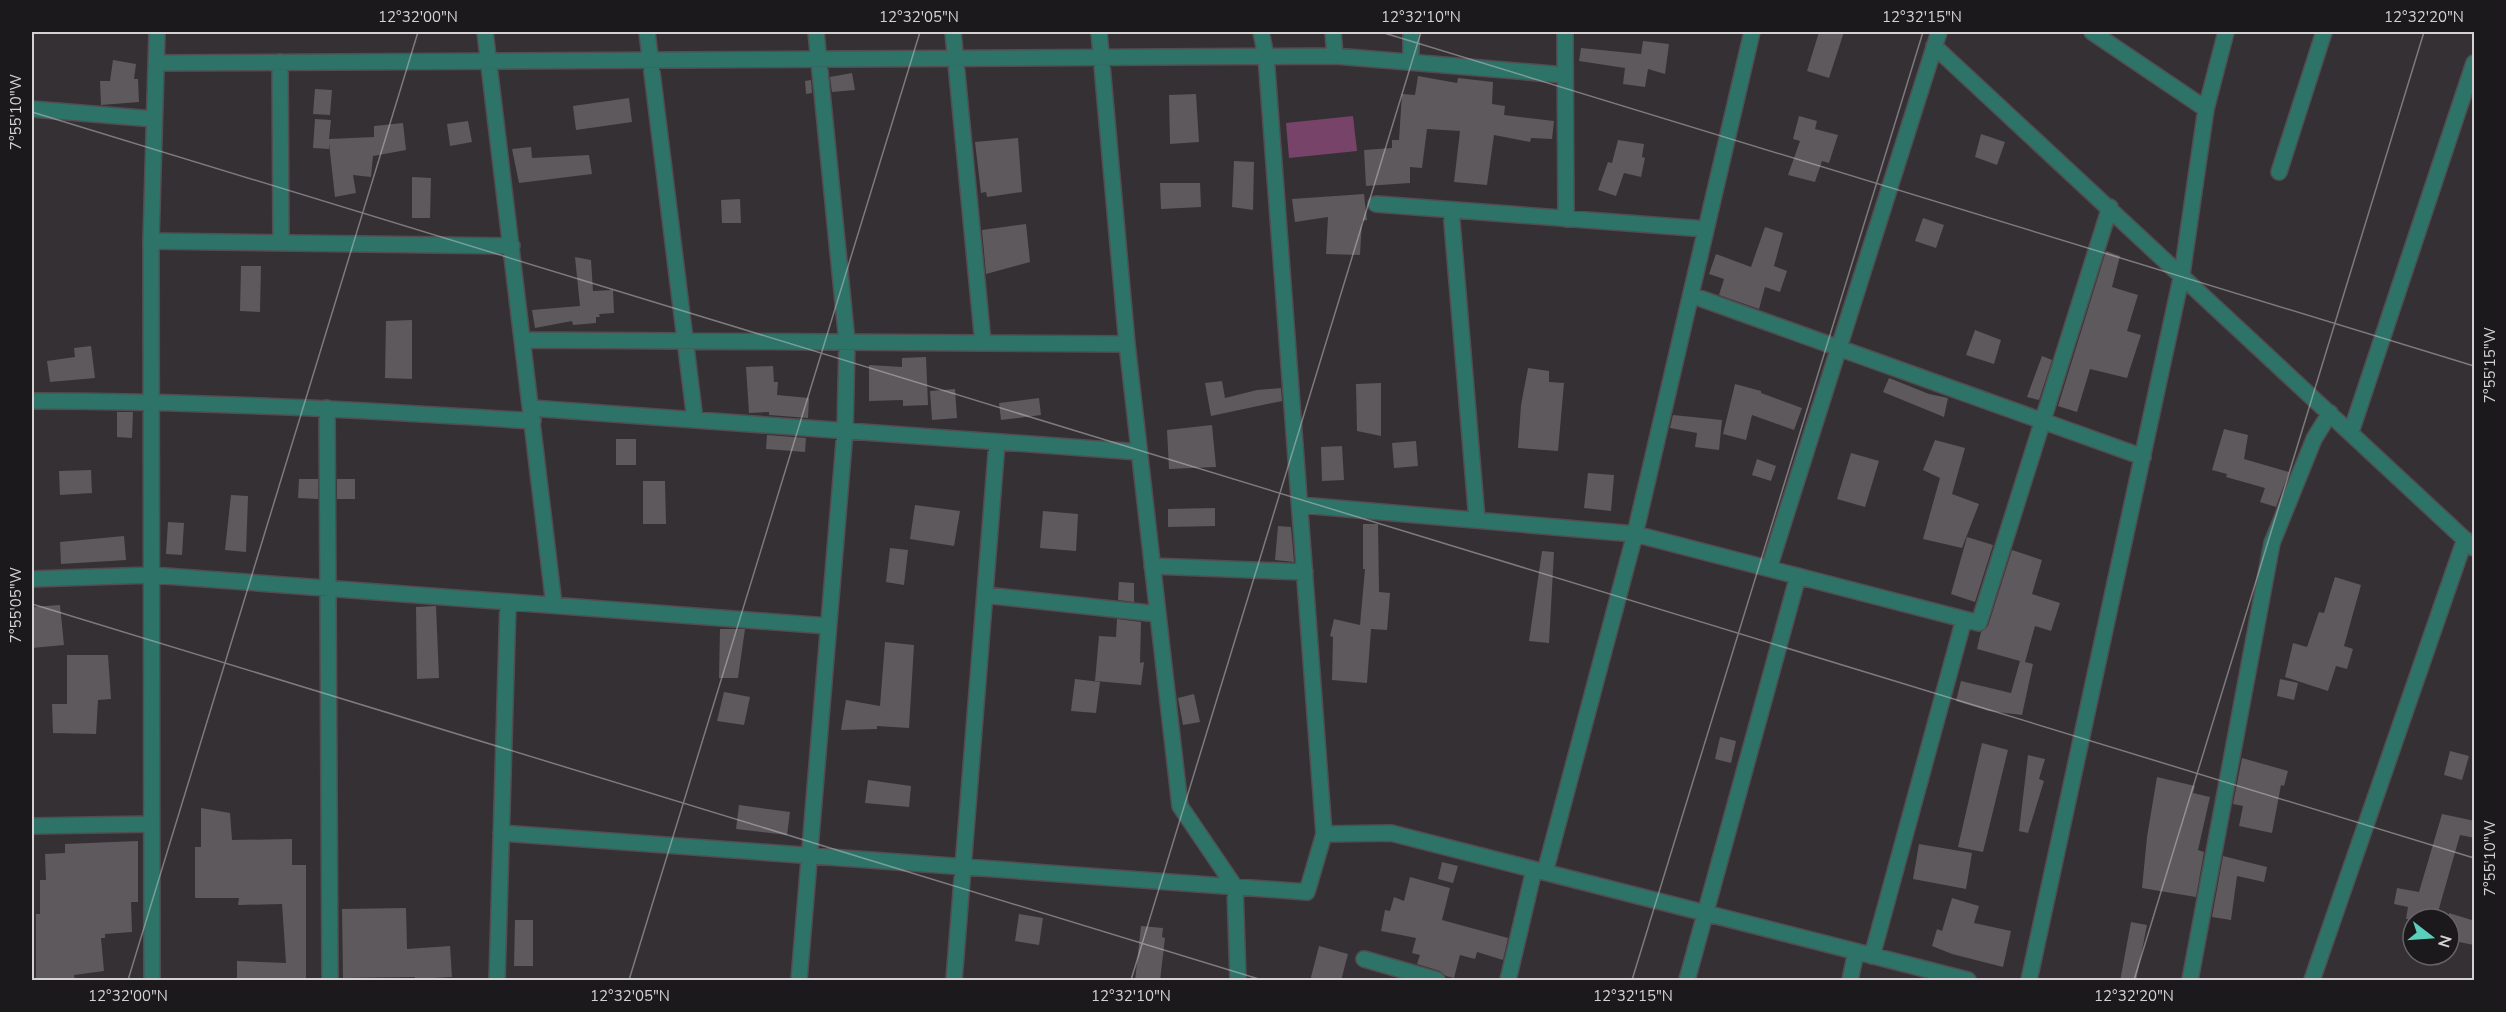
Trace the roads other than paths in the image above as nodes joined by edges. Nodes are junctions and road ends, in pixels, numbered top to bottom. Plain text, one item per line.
1 (157, 32) edge
2 (485, 32) edge
3 (647, 32) edge
4 (816, 32) edge
5 (953, 32) edge
6 (1099, 32) edge
7 (1261, 32) edge
8 (1333, 32) edge
9 (1411, 32) edge
10 (1565, 32) edge
11 (1752, 32) edge
12 (2092, 32) edge
13 (2226, 32) edge
14 (2324, 32) edge
15 (1936, 39) edge
16 (1266, 56) junction
17 (1335, 56) junction
18 (1103, 57) junction
19 (955, 58) junction
20 (820, 59) junction
21 (651, 60) junction
22 (489, 61) junction
23 (1411, 62) junction
24 (156, 63) junction
25 (280, 63) junction
26 (2475, 63) edge
27 (1565, 75) junction
28 (32, 109) edge
29 (2206, 109) junction
30 (154, 119) junction
31 (2279, 172) dead end
32 (1376, 204) dead end
33 (2110, 207) junction
34 (1451, 210) junction
35 (1566, 219) junction
36 (1706, 229) junction
37 (151, 241) junction
38 (281, 242) junction
39 (512, 246) junction
40 (2182, 274) junction
41 (1691, 295) junction
42 (523, 340) junction
43 (685, 341) junction
44 (847, 342) junction
45 (983, 343) junction
46 (1127, 344) junction
47 (1839, 347) junction
48 (32, 401) edge
49 (151, 401) junction
50 (327, 408) junction
51 (2330, 413) junction
52 (532, 415) junction
53 (695, 420) junction
54 (2043, 421) junction
55 (845, 431) junction
56 (2351, 432) junction
57 (997, 442) junction
58 (1139, 452) junction
59 (2143, 457) junction
60 (1301, 505) junction
61 (1478, 520) junction
62 (1635, 534) junction
63 (2470, 544) edge
64 (1152, 566) junction
65 (1769, 568) junction
66 (1305, 572) junction
67 (152, 575) junction
68 (1798, 576) junction
69 (32, 579) edge
70 (328, 588) junction
71 (985, 595) junction
72 (508, 602) junction
73 (554, 605) junction
74 (1158, 614) junction
75 (1964, 619) junction
76 (828, 626) junction
77 (152, 824) junction
78 (32, 826) edge
79 (501, 833) junction
80 (1324, 834) junction
81 (808, 855) junction
82 (963, 867) junction
83 (1540, 871) junction
84 (1235, 887) junction
85 (1705, 914) junction
86 (1856, 952) junction
87 (1872, 956) junction
88 (1364, 959) dead end
89 (152, 981) edge
90 (330, 981) edge
91 (497, 981) edge
92 (799, 981) edge
93 (954, 981) edge
94 (1238, 981) edge
95 (1437, 981) edge
96 (1508, 981) edge
97 (1687, 981) edge
98 (1850, 981) edge
99 (1968, 981) edge
100 (2029, 981) edge
101 (2190, 981) edge
102 (2312, 981) edge

1 - 24 street
2 - 22 street
3 - 21 street
4 - 20 street
5 - 19 street
6 - 18 street
7 - 16 street
8 - 17 street
9 - 23 street
10 - 27 street
11 - 36 street
12 - 29 street
13 - 29 street
14 - 31 street
15 - 33 street
15 - 47 street
16 - 17 street
16 - 18 street
16 - 60 street
17 - 23 street
18 - 19 street
18 - 46 street
19 - 20 street
19 - 45 street
20 - 21 street
20 - 44 street
21 - 22 street
21 - 43 street
22 - 25 street
22 - 39 street
23 - 27 street
24 - 25 street
24 - 30 street
25 - 38 street
26 - 56 street
27 - 35 street
28 - 30 street
29 - 40 street
30 - 37 street
32 - 34 street
33 - 40 street
33 - 54 street
34 - 35 street
34 - 61 street
35 - 36 street
36 - 41 street
37 - 38 street
37 - 49 street
38 - 39 street
39 - 42 street
40 - 51 street
40 - 59 street
41 - 47 street
41 - 62 street
42 - 43 street
42 - 52 street
43 - 44 street
43 - 53 street
44 - 45 street
44 - 55 street
45 - 46 street
46 - 58 street
47 - 54 street
47 - 65 street
48 - 49 street
49 - 50 street
49 - 67 street
50 - 52 street
50 - 70 street
51 - 56 street
51 - 101 street
52 - 53 street
52 - 73 street
53 - 55 street
54 - 59 street
54 - 75 street
55 - 57 street
55 - 76 street
56 - 63 street
57 - 58 street
57 - 71 street
58 - 64 street
59 - 100 street
60 - 61 street
60 - 66 street
61 - 62 street
62 - 65 street
62 - 83 street
63 - 102 street
64 - 66 street
64 - 74 street
65 - 68 street
66 - 80 street
67 - 69 street
67 - 70 street
67 - 77 street
68 - 75 street
68 - 85 street
70 - 72 street
70 - 90 street
71 - 74 street
71 - 82 street
72 - 73 street
72 - 79 street
73 - 76 street
74 - 84 street
75 - 87 street
76 - 81 street
77 - 78 street
77 - 89 street
79 - 81 street
79 - 91 street
80 - 83 street
80 - 84 street
81 - 82 street
81 - 92 street
82 - 84 street
82 - 93 street
83 - 85 street
83 - 96 street
84 - 94 street
85 - 86 street
85 - 97 street
86 - 87 street
86 - 98 street
87 - 99 street
88 - 95 street

